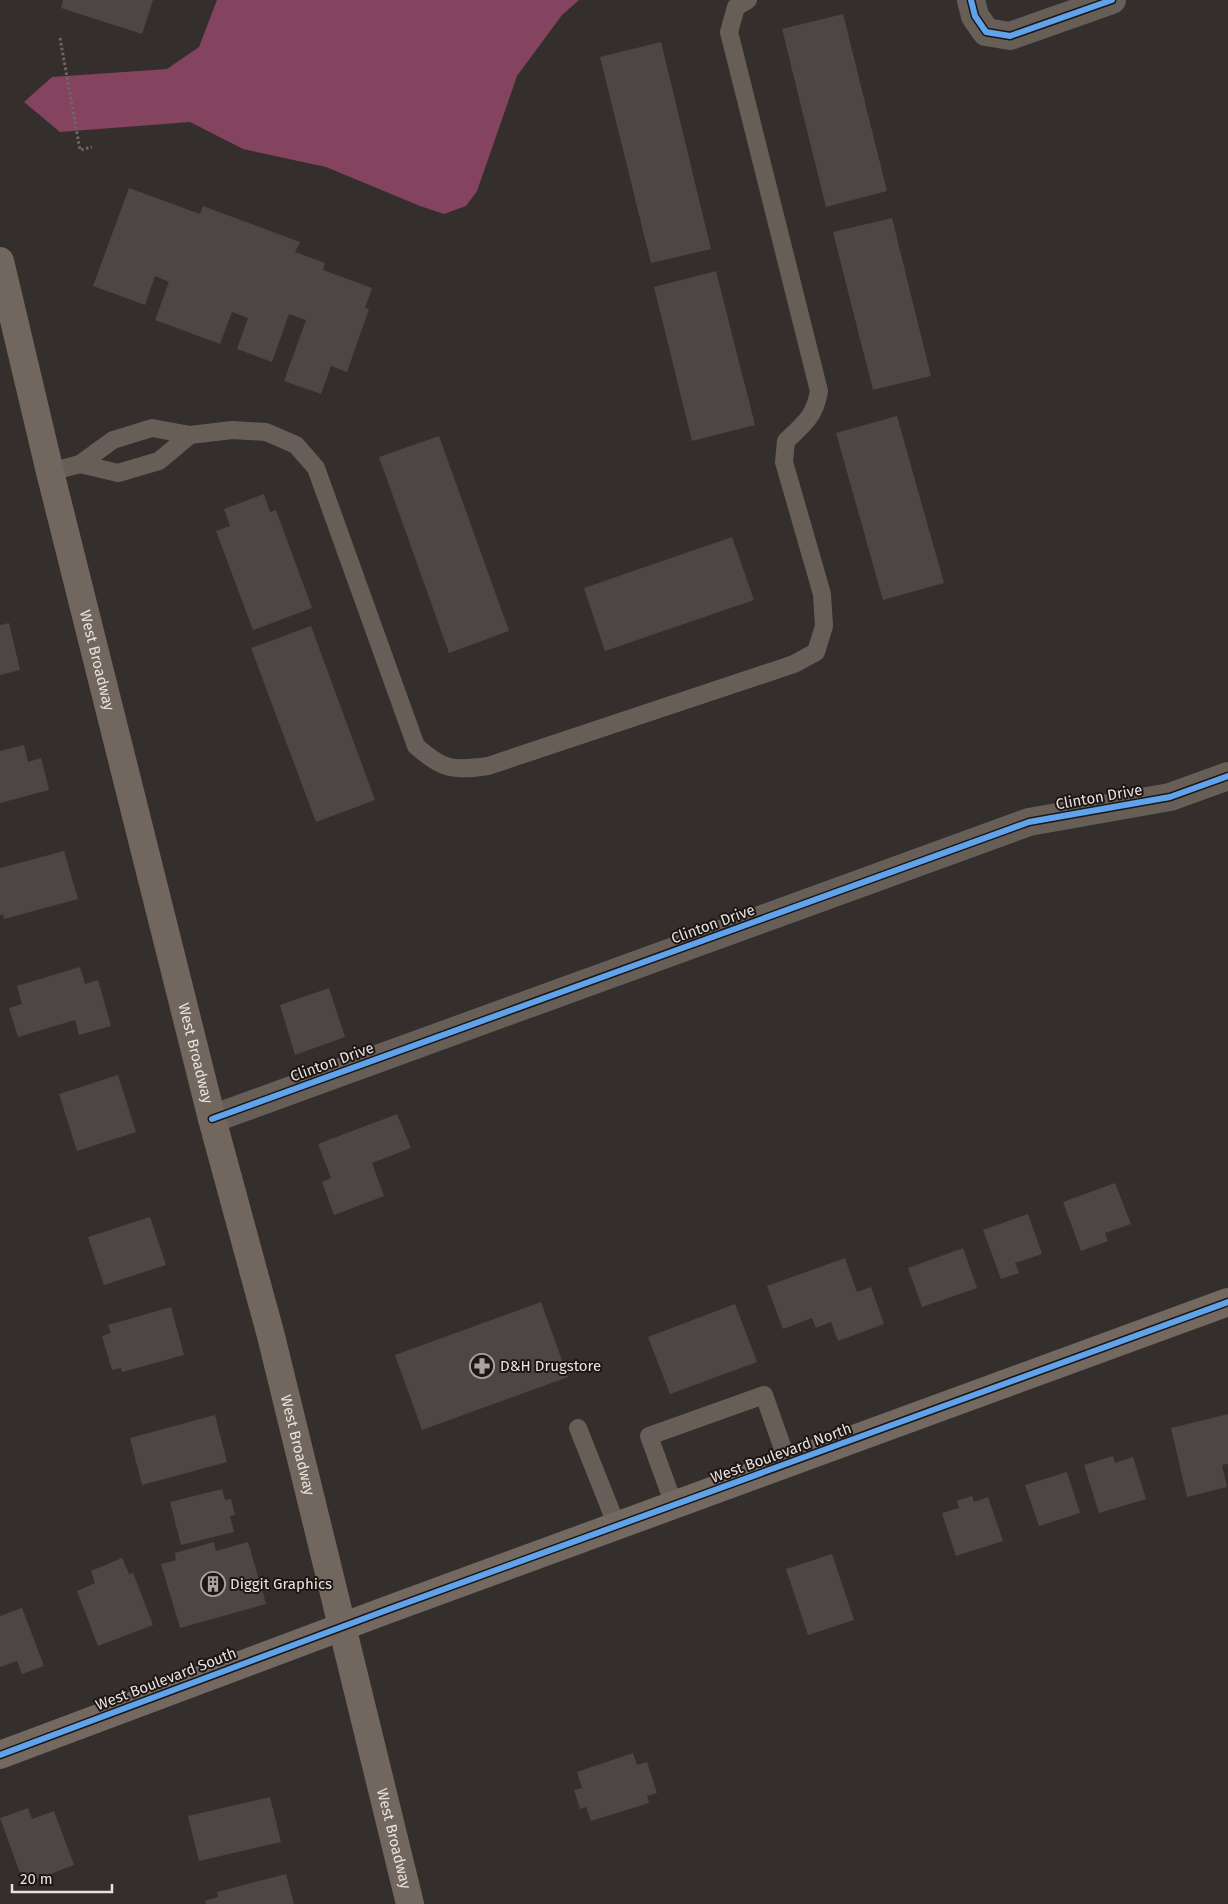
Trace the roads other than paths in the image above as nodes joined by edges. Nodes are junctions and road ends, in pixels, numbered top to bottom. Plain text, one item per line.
1 (748, 0) edge
2 (971, 0) edge
3 (1112, 0) edge
4 (0, 261) edge
5 (190, 435) junction
6 (80, 464) junction
7 (50, 472) junction
8 (1228, 776) edge
9 (212, 1119) junction
10 (1228, 1302) edge
11 (578, 1428) dead end
12 (788, 1463) junction
13 (674, 1505) junction
14 (616, 1526) junction
15 (342, 1627) junction
16 (0, 1755) edge
17 (410, 1904) edge

1 - 5 lane
2 - 3 street
4 - 7 main road, West Broadway
5 - 6 lane
5 - 6 lane
6 - 7 lane
7 - 9 main road, West Broadway
8 - 9 street, Clinton Drive
9 - 15 main road, West Broadway
10 - 12 main road, West Boulevard North
11 - 14 lane
12 - 13 main road, West Boulevard North
12 - 13 lane
13 - 14 main road, West Boulevard North
14 - 15 main road, West Boulevard North
15 - 16 main road, West Boulevard South
15 - 17 main road, West Broadway

